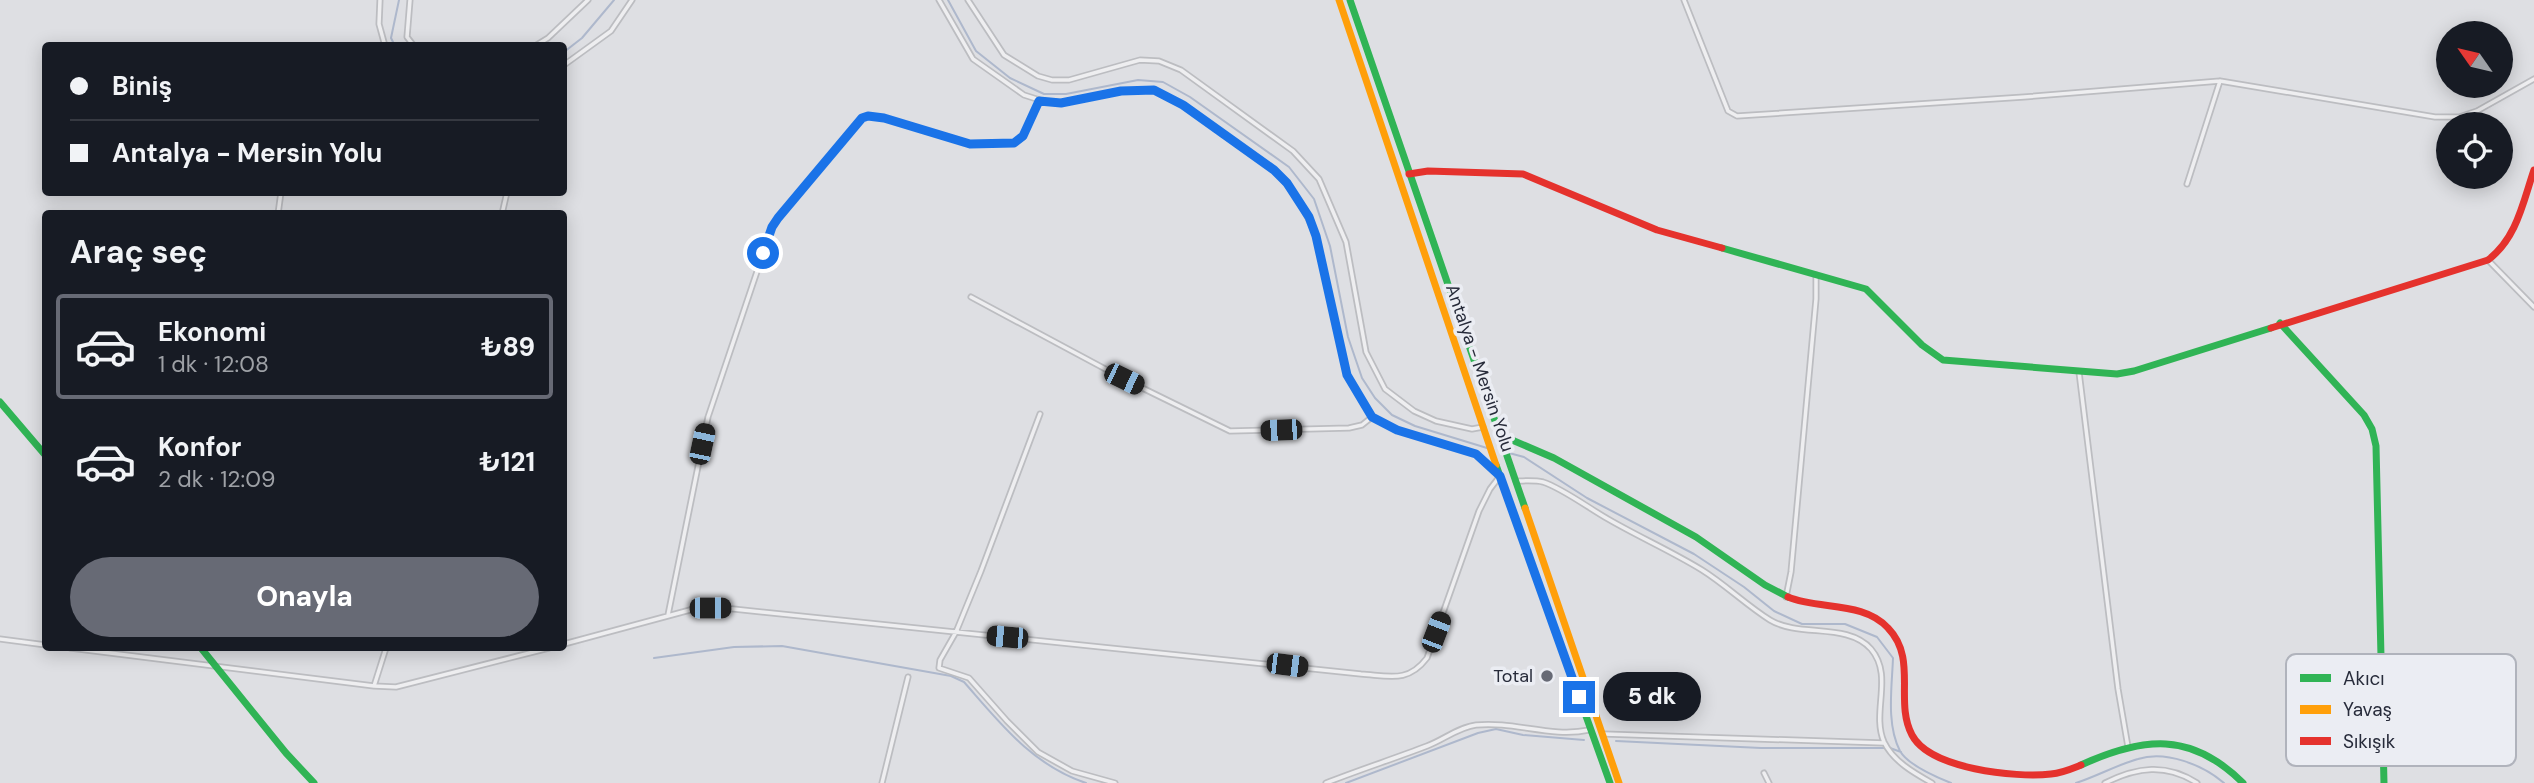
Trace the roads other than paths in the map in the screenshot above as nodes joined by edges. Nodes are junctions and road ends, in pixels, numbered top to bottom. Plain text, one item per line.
1 (380, 0) edge
2 (410, 0) edge
3 (588, 0) edge
4 (632, 0) edge
5 (939, 0) edge
6 (968, 0) edge
7 (1339, 0) edge
8 (1350, 0) edge
9 (1684, 0) edge
10 (384, 42) edge
11 (411, 42) edge
12 (542, 42) edge
13 (567, 63) edge
14 (2534, 79) edge
15 (2220, 80) junction
16 (1039, 101) junction
17 (2534, 170) edge
18 (1409, 174) junction
19 (2187, 184) dead end
20 (2487, 260) junction
21 (1816, 275) junction
22 (971, 297) dead end
23 (2534, 307) edge
24 (2280, 323) junction
25 (2079, 372) junction
26 (0, 402) edge
27 (1040, 414) dead end
28 (1372, 417) junction
29 (1483, 427) junction
30 (1499, 436) junction
31 (42, 451) edge
32 (1500, 476) junction
33 (1514, 481) junction
34 (1786, 597) junction
35 (668, 615) junction
36 (956, 632) junction
37 (0, 639) edge
38 (567, 643) edge
39 (42, 644) edge
40 (93, 651) edge
41 (204, 651) edge
42 (385, 651) edge
43 (538, 651) edge
44 (2381, 654) edge
45 (217, 667) junction
46 (908, 677) dead end
47 (374, 686) junction
48 (1591, 729) junction
49 (1602, 734) junction
50 (1884, 743) junction
51 (2128, 747) junction
52 (1764, 773) dead end
53 (314, 783) edge
54 (882, 783) edge
55 (1115, 783) edge
56 (1326, 783) edge
57 (1610, 783) edge
58 (1619, 783) edge
59 (1769, 783) edge
60 (1932, 783) edge
61 (2105, 783) edge
62 (2197, 783) edge
63 (2244, 783) edge

1 - 10 street
2 - 11 street
3 - 12 street
4 - 13 street
5 - 16 street
6 - 29 street
7 - 29 main road, Antalya - Mersin Yolu
8 - 18 main road, Antalya - Mersin Yolu
9 - 15 street
14 - 15 street
15 - 19 street
16 - 28 street
16 - 35 street
17 - 20 main road
18 - 21 main road
18 - 30 main road, Antalya - Mersin Yolu
20 - 23 street
20 - 24 main road
21 - 25 main road
21 - 34 street
22 - 28 street
24 - 25 main road
24 - 44 main road
25 - 51 street
26 - 31 main road
27 - 36 street
28 - 32 street
29 - 32 main road, Antalya - Mersin Yolu
30 - 33 main road, Antalya - Mersin Yolu
30 - 34 main road
32 - 36 street
32 - 48 main road, Antalya - Mersin Yolu
33 - 49 main road, Antalya - Mersin Yolu
33 - 50 street
34 - 51 main road
35 - 36 street
35 - 38 street
36 - 55 street
37 - 39 street
40 - 45 street
41 - 45 main road
42 - 47 street
43 - 47 street
45 - 47 street
45 - 53 main road
46 - 54 street
48 - 56 street
48 - 57 main road, Antalya - Mersin Yolu
49 - 50 street
49 - 58 main road, Antalya - Mersin Yolu
50 - 60 street
51 - 63 main road
52 - 59 street
61 - 62 street

